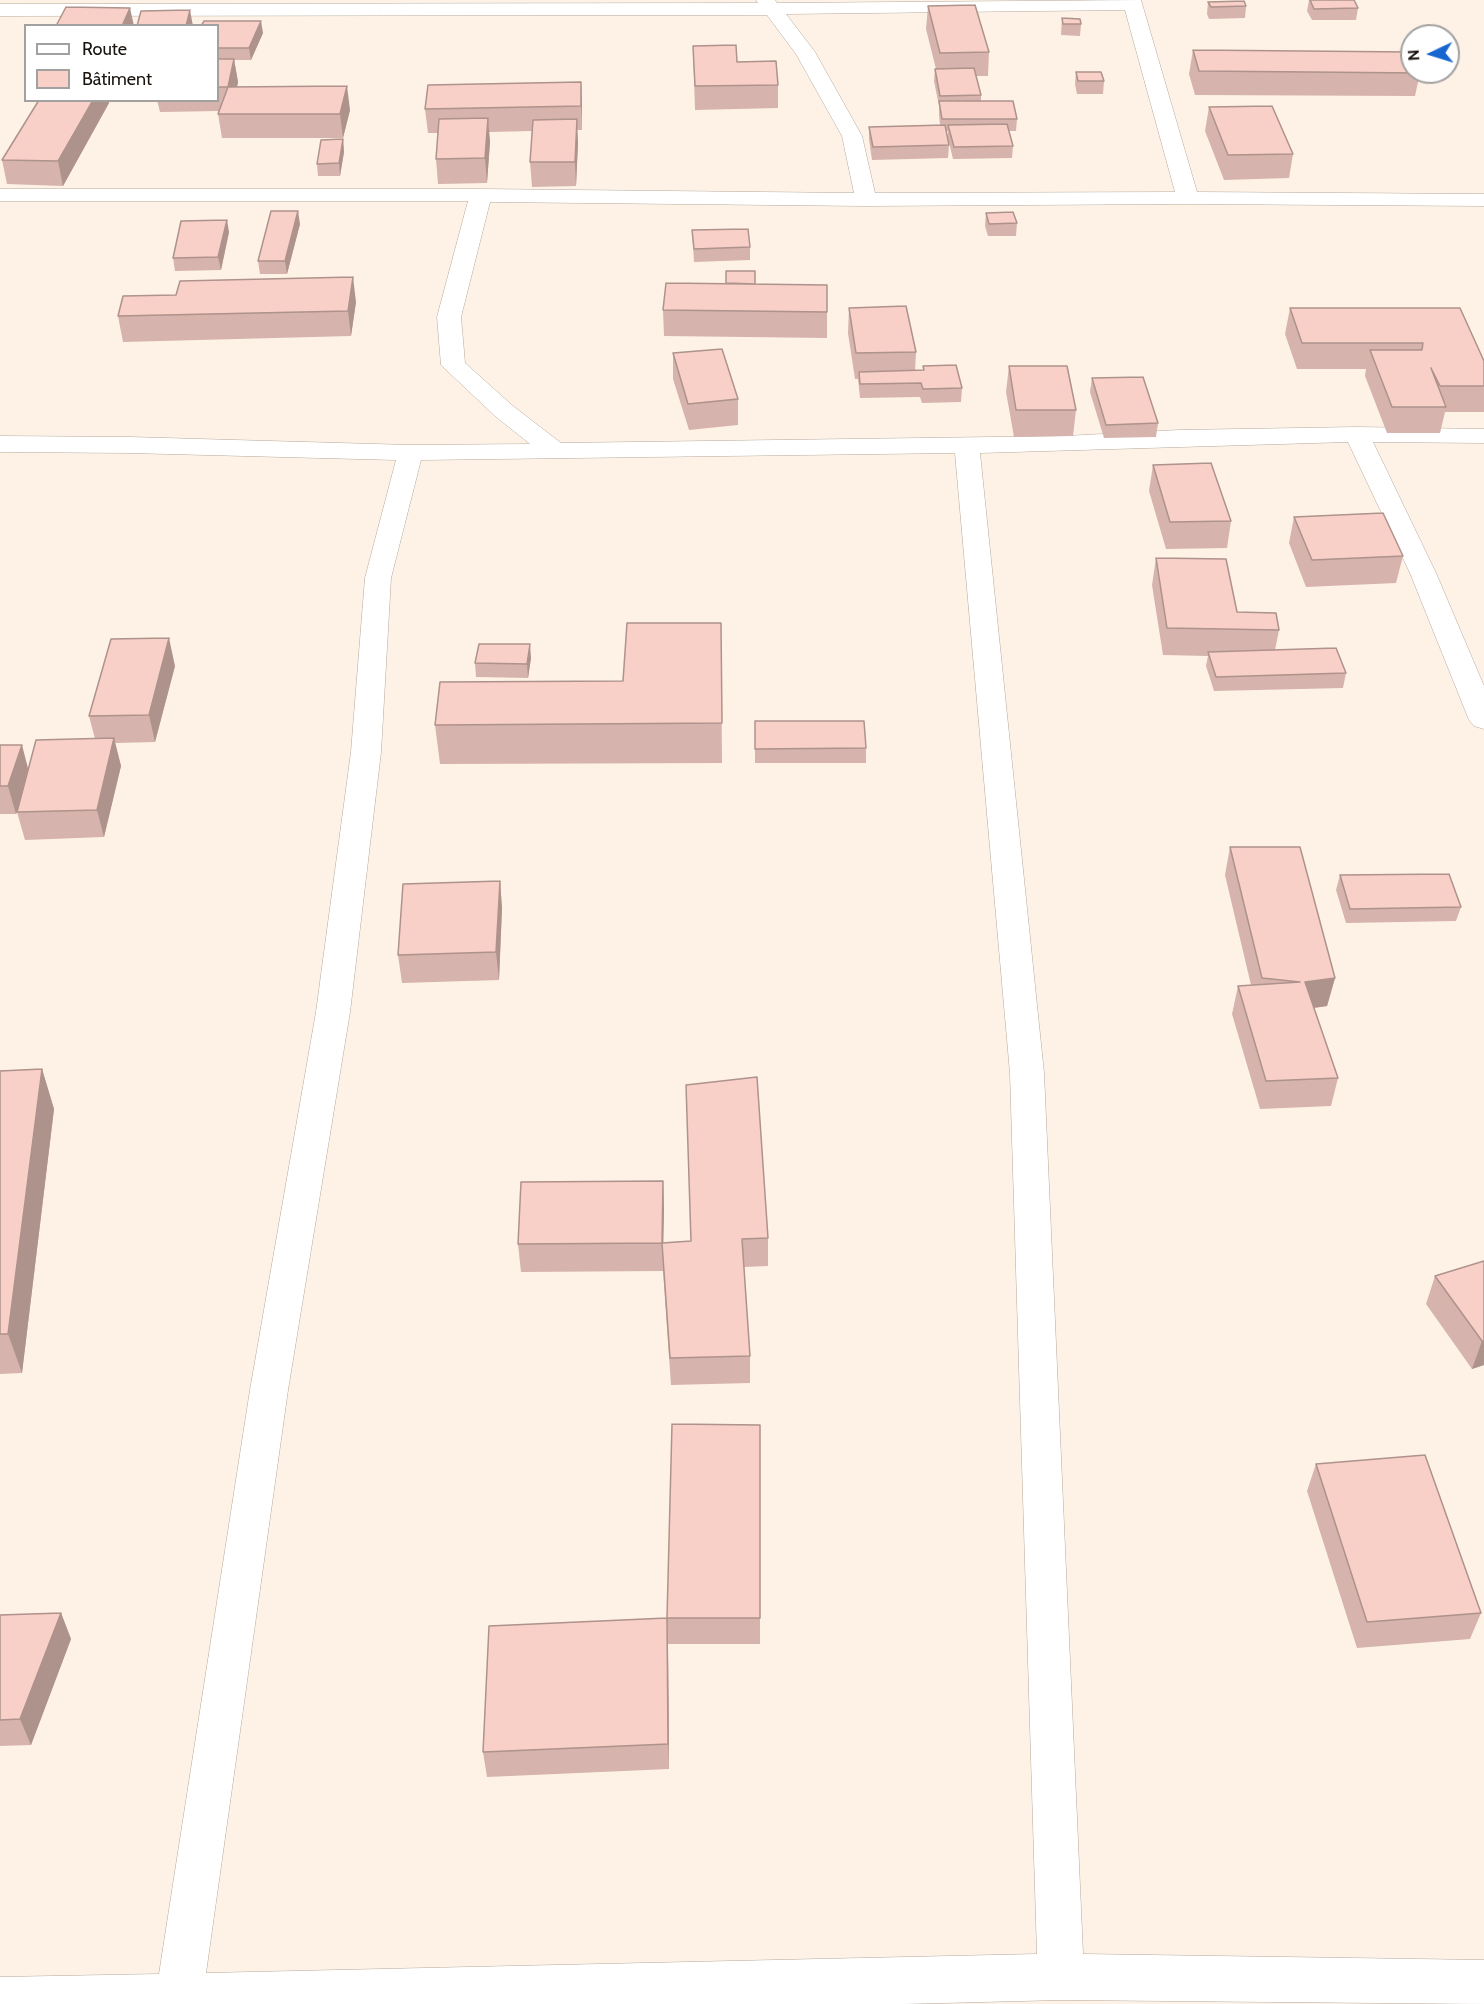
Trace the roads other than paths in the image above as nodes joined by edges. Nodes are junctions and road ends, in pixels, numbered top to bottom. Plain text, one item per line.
1 (1133, 2) edge
2 (767, 4) edge
3 (0, 10) edge
4 (0, 195) edge
5 (480, 195) junction
6 (1188, 198) junction
7 (866, 200) junction
8 (1484, 200) edge
9 (1357, 434) junction
10 (1484, 436) edge
11 (0, 444) edge
12 (967, 446) junction
13 (556, 452) junction
14 (410, 453) junction
15 (1484, 720) edge
16 (1061, 1977) junction
17 (1484, 1983) edge
18 (179, 1998) junction
19 (0, 2001) edge

1 - 2 street
1 - 6 street
2 - 3 street
2 - 7 street
4 - 5 street
5 - 7 street
5 - 13 street
6 - 7 street
6 - 8 street
9 - 10 street
9 - 12 street
9 - 15 street
11 - 14 street
12 - 13 street
12 - 16 street
13 - 14 street
14 - 18 street
16 - 17 street
16 - 18 street
18 - 19 street

